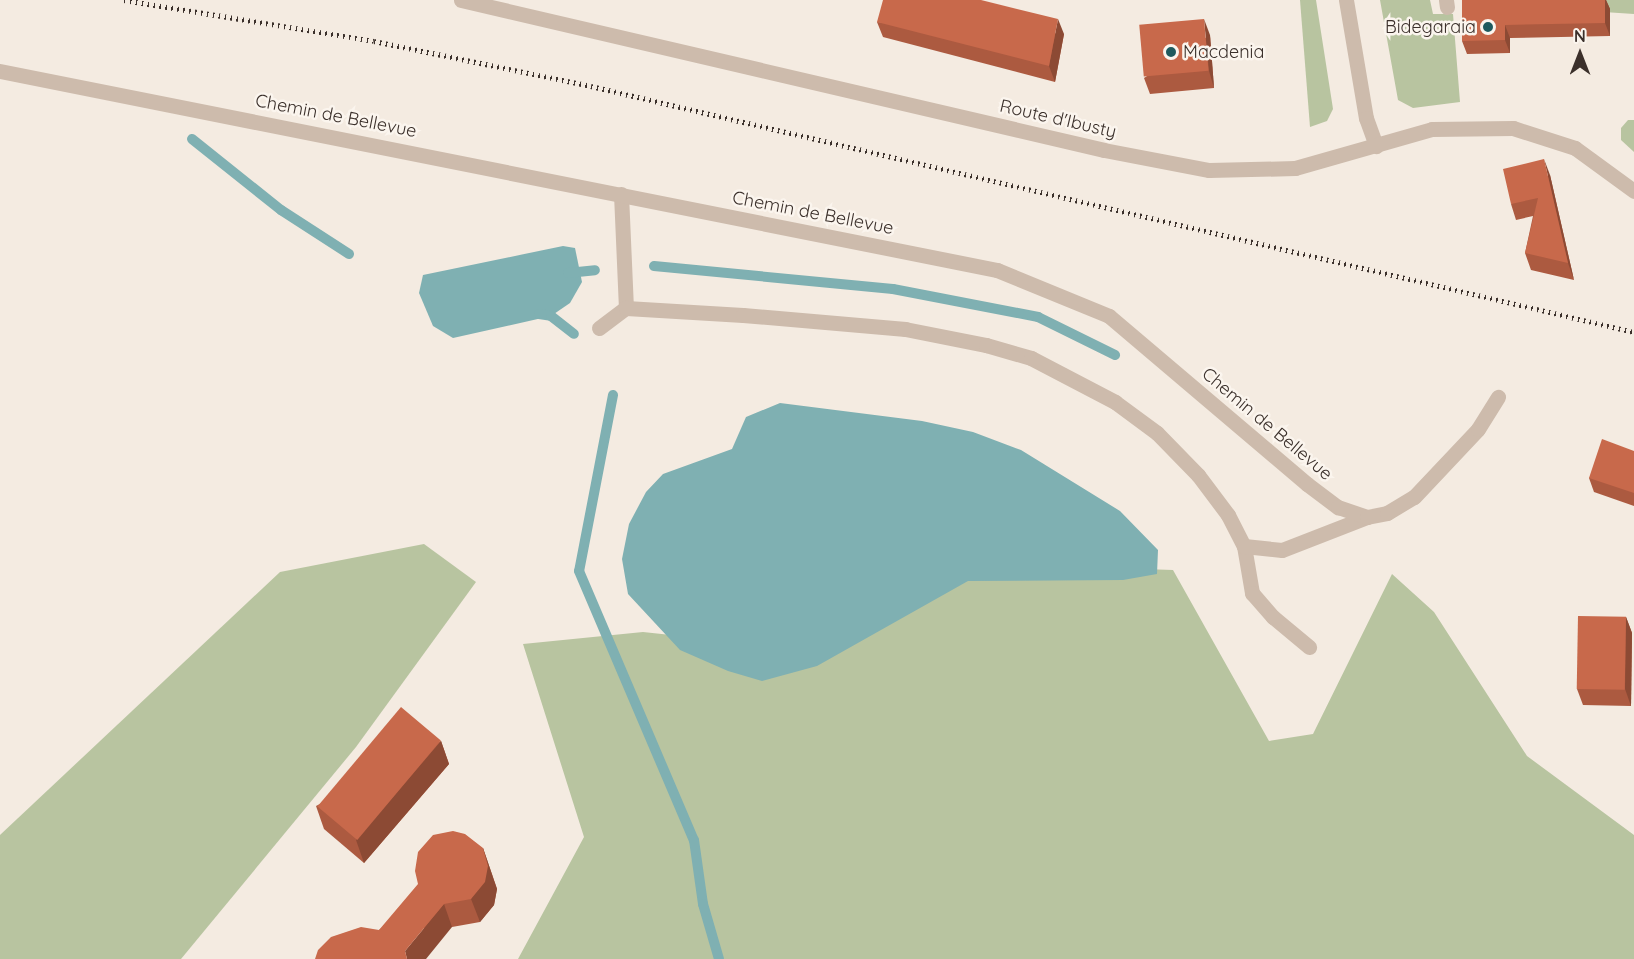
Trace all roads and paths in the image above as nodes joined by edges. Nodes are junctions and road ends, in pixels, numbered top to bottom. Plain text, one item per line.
1 (461, 0) edge
2 (1346, 0) edge
3 (0, 70) edge
4 (1376, 146) junction
5 (1634, 191) edge
6 (621, 194) junction
7 (626, 308) junction
8 (598, 328) dead end
9 (1498, 397) dead end
10 (1367, 517) junction
11 (1244, 546) junction
12 (1309, 647) dead end

1 - 4 street, Route d'Ibusty
2 - 4 street
3 - 6 street, Chemin de Bellevue
4 - 5 street, Route d'Ibusty
6 - 7 street
6 - 10 street, Chemin de Bellevue
7 - 8 street
7 - 11 street
9 - 10 street
10 - 11 street
11 - 12 street

